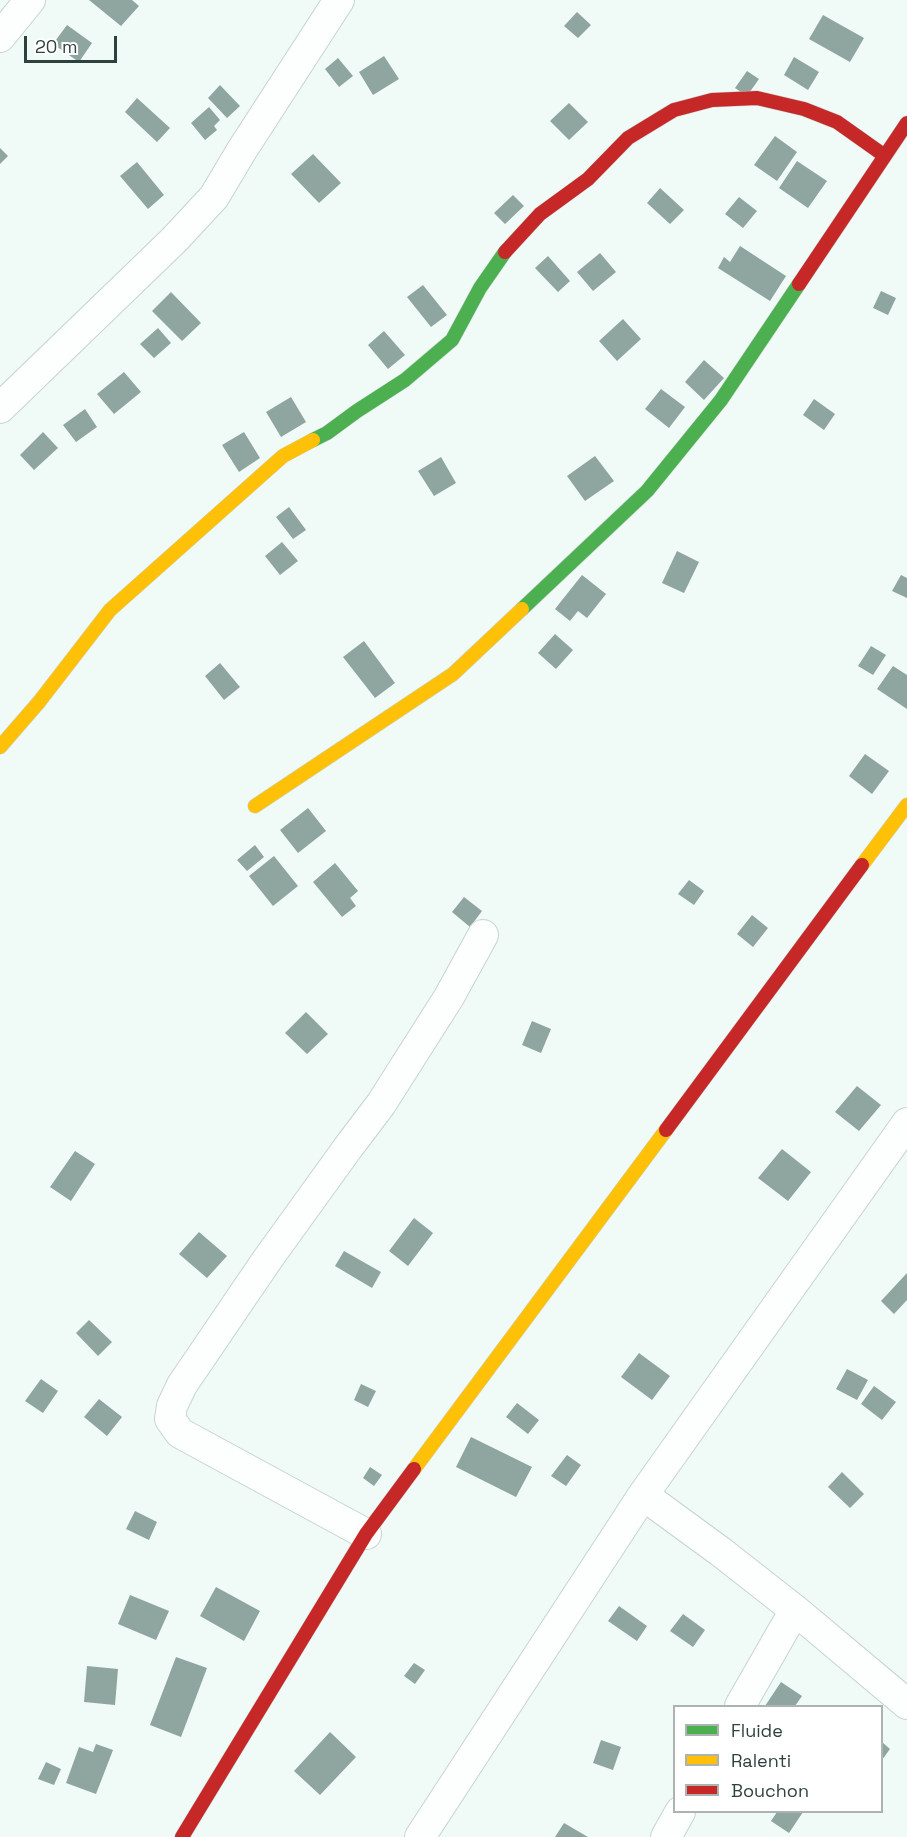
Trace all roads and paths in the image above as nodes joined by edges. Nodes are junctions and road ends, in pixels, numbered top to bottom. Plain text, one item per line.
1 (30, 0) edge
2 (339, 0) edge
3 (0, 37) edge
4 (907, 123) edge
5 (885, 156) junction
6 (0, 408) edge
7 (0, 747) edge
8 (907, 805) edge
9 (255, 806) dead end
10 (483, 935) dead end
11 (907, 1123) edge
12 (643, 1495) junction
13 (366, 1534) junction
14 (795, 1610) junction
15 (907, 1704) edge
16 (741, 1705) edge
17 (679, 1813) edge
18 (182, 1837) edge
19 (420, 1837) edge
20 (666, 1837) edge

1 - 3 street
2 - 6 street
4 - 5 street
5 - 7 street
5 - 9 street
8 - 13 street
10 - 13 street
11 - 12 street
12 - 14 street
12 - 19 street
13 - 18 street
14 - 15 street
14 - 16 street
17 - 20 street

